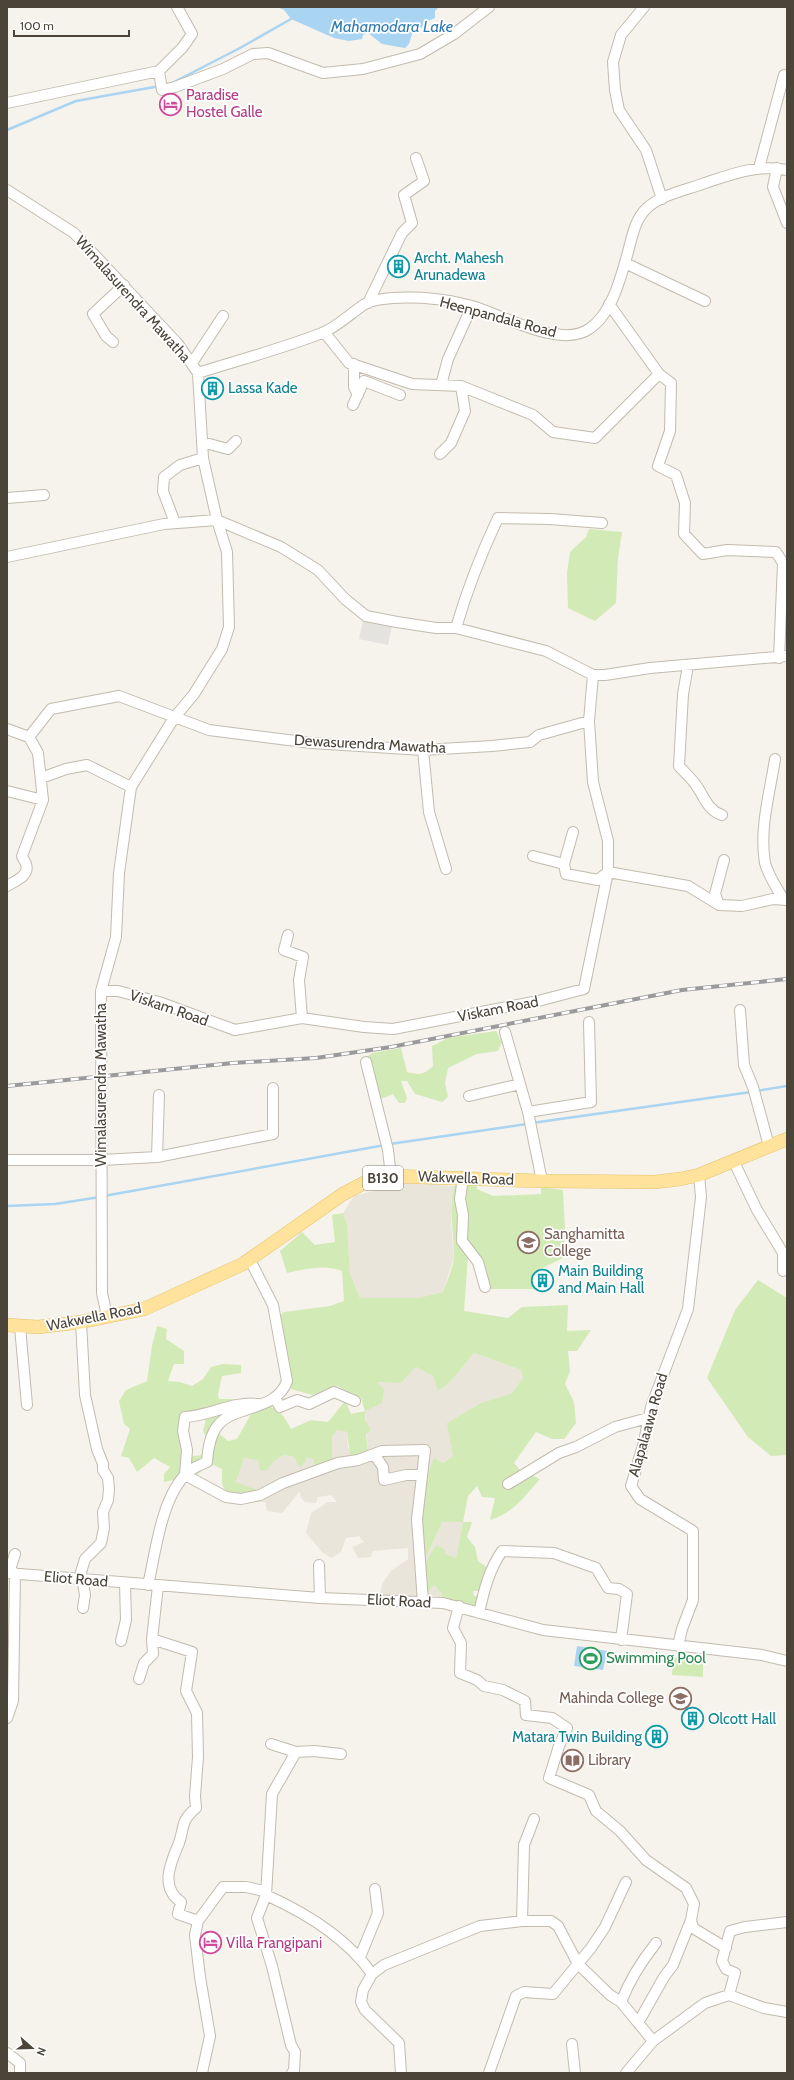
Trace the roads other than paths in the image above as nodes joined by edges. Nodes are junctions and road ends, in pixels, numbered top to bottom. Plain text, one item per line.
1 (177, 7) edge
2 (489, 7) edge
3 (644, 7) edge
4 (159, 71) junction
5 (784, 75) dead end
6 (7, 103) edge
7 (416, 158) dead end
8 (758, 168) junction
9 (782, 169) edge
10 (7, 190) edge
11 (662, 199) junction
12 (787, 223) edge
13 (625, 263) junction
14 (124, 285) junction
15 (705, 301) dead end
16 (368, 303) junction
17 (609, 304) junction
18 (472, 306) junction
19 (223, 316) dead end
20 (324, 332) junction
21 (113, 342) dead end
22 (192, 363) junction
23 (354, 364) junction
24 (198, 373) junction
25 (659, 374) junction
26 (441, 385) junction
27 (461, 386) junction
28 (358, 395) junction
29 (400, 395) dead end
30 (353, 405) dead end
31 (236, 441) dead end
32 (202, 442) junction
33 (440, 454) dead end
34 (203, 458) junction
35 (44, 495) dead end
36 (7, 498) edge
37 (217, 520) junction
38 (175, 523) junction
39 (602, 523) dead end
40 (7, 559) edge
41 (456, 628) junction
42 (783, 657) edge
43 (688, 666) junction
44 (593, 675) junction
45 (174, 718) junction
46 (589, 721) junction
47 (7, 729) edge
48 (29, 737) junction
49 (423, 750) junction
50 (775, 759) dead end
51 (41, 778) junction
52 (131, 787) junction
53 (7, 791) edge
54 (43, 800) junction
55 (722, 815) dead end
56 (573, 832) dead end
57 (533, 856) dead end
58 (724, 860) dead end
59 (564, 864) junction
60 (446, 869) dead end
61 (608, 872) junction
62 (7, 886) edge
63 (785, 899) edge
64 (719, 905) junction
65 (288, 935) dead end
66 (101, 991) junction
67 (740, 1010) dead end
68 (302, 1018) junction
69 (589, 1022) dead end
70 (505, 1032) dead end
71 (366, 1062) dead end
72 (520, 1084) junction
73 (273, 1088) dead end
74 (159, 1095) dead end
75 (469, 1096) dead end
76 (528, 1112) junction
77 (787, 1139) edge
78 (769, 1146) junction
79 (157, 1157) junction
80 (7, 1160) edge
81 (102, 1160) junction
82 (734, 1162) junction
83 (699, 1175) junction
84 (391, 1176) junction
85 (463, 1177) junction
86 (542, 1181) junction
87 (782, 1245) edge
88 (250, 1260) junction
89 (783, 1271) dead end
90 (485, 1287) dead end
91 (107, 1316) junction
92 (81, 1322) junction
93 (7, 1325) edge
94 (20, 1327) junction
95 (275, 1398) junction
96 (356, 1401) dead end
97 (258, 1404) junction
98 (27, 1405) dead end
99 (648, 1418) junction
100 (374, 1454) junction
101 (185, 1475) junction
102 (422, 1475) junction
103 (508, 1484) dead end
104 (7, 1560) edge
105 (319, 1565) dead end
106 (10, 1573) edge
107 (82, 1580) junction
108 (125, 1583) junction
109 (153, 1586) junction
110 (320, 1598) junction
111 (423, 1602) junction
112 (459, 1606) junction
113 (83, 1608) dead end
114 (479, 1613) junction
115 (152, 1639) junction
116 (621, 1640) junction
117 (121, 1641) dead end
118 (678, 1646) junction
119 (787, 1661) edge
120 (139, 1679) dead end
121 (7, 1718) edge
122 (271, 1744) dead end
123 (296, 1752) junction
124 (341, 1754) dead end
125 (534, 1818) dead end
126 (626, 1882) dead end
127 (374, 1889) dead end
128 (266, 1895) junction
129 (691, 1920) junction
130 (198, 1921) junction
131 (522, 1921) junction
132 (787, 1922) edge
133 (656, 1943) dead end
134 (726, 1948) junction
135 (360, 1957) junction
136 (578, 1964) junction
137 (372, 1974) junction
138 (729, 1995) junction
139 (621, 2002) junction
140 (787, 2012) edge
141 (638, 2023) junction
142 (653, 2041) junction
143 (572, 2044) dead end
144 (7, 2054) edge
145 (20, 2073) edge
146 (202, 2073) edge
147 (292, 2073) edge
148 (401, 2073) edge
149 (489, 2073) edge
150 (575, 2073) edge
151 (626, 2073) edge

1 - 4 street
2 - 4 street
3 - 11 street
4 - 6 street
5 - 8 street
7 - 16 street
8 - 9 street, Heenpandala Road
8 - 11 street, Heenpandala Road
9 - 12 street
10 - 14 street, Wimalasurendra Mawatha
11 - 13 street, Heenpandala Road
13 - 15 street
13 - 17 street, Heenpandala Road
14 - 21 street
14 - 22 street, Wimalasurendra Mawatha
16 - 18 street, Heenpandala Road
16 - 20 street, Heenpandala Road
17 - 18 street, Heenpandala Road
17 - 25 street
18 - 26 street
19 - 22 street
20 - 23 street
20 - 24 street, Heenpandala Road
22 - 24 street, Wimalasurendra Mawatha
23 - 26 street
23 - 28 street
24 - 32 street, Wimalasurendra Mawatha
25 - 27 street
25 - 42 street
26 - 27 street
27 - 33 street
28 - 29 street
28 - 30 street
31 - 32 street
32 - 34 street, Wimalasurendra Mawatha
34 - 37 street, Wimalasurendra Mawatha
34 - 38 street
35 - 36 street
37 - 38 street
37 - 41 street
37 - 45 street, Wimalasurendra Mawatha
38 - 40 street
39 - 41 street
41 - 44 street
42 - 43 street
43 - 44 street
43 - 55 street
44 - 46 street, Viskam Road
45 - 48 street, Dewasurendra Mawatha
45 - 49 street, Dewasurendra Mawatha
45 - 52 street, Wimalasurendra Mawatha
46 - 49 street, Dewasurendra Mawatha
46 - 61 street, Viskam Road
47 - 48 street
48 - 51 street
49 - 60 street
50 - 63 street
51 - 52 street
51 - 54 street
52 - 66 street, Wimalasurendra Mawatha
53 - 54 street
54 - 62 street
56 - 59 street
57 - 59 street
58 - 64 street
59 - 61 street
61 - 64 street
61 - 68 street, Viskam Road
63 - 64 street
65 - 68 street
66 - 68 street, Viskam Road
66 - 81 street, Wimalasurendra Mawatha
67 - 78 street
69 - 76 street
70 - 72 street
71 - 84 street
72 - 75 street
72 - 76 street
73 - 79 street
74 - 79 street
76 - 86 street
77 - 78 main road, Wakwella Road / B130
78 - 82 main road, Wakwella Road / B130
79 - 81 street
80 - 81 street
81 - 91 street, Wimalasurendra Mawatha
82 - 83 main road, Wakwella Road / B130
82 - 87 street
83 - 86 main road, Wakwella Road / B130
83 - 99 street, Alapalaawa Road
84 - 85 main road, Wakwella Road / B130
84 - 88 main road, Wakwella Road / B130
85 - 86 main road, Wakwella Road / B130
85 - 90 street
87 - 89 street
88 - 91 main road, Wakwella Road / B130
88 - 95 street
91 - 92 main road, Wakwella Road / B130
92 - 94 main road, Wakwella Road / B130
92 - 107 street
93 - 94 main road, Wakwella Road / B130
94 - 98 street
95 - 96 street
95 - 97 street
97 - 101 street
97 - 101 street
99 - 103 street
99 - 118 street, Alapalaawa Road
100 - 101 street
100 - 102 street
100 - 102 street
101 - 109 street
102 - 111 street
104 - 106 street
105 - 110 street
106 - 107 street, Eliot Road
106 - 121 street
107 - 108 street, Eliot Road
107 - 113 street
108 - 109 street, Eliot Road
108 - 117 street
109 - 110 street, Eliot Road
109 - 115 street
110 - 111 street, Eliot Road
111 - 112 street, Eliot Road
112 - 114 street, Eliot Road
112 - 129 street
114 - 116 street, Eliot Road
114 - 116 street
115 - 120 street
115 - 130 street
116 - 118 street, Eliot Road
118 - 119 street, Eliot Road
122 - 123 street
123 - 124 street
123 - 128 street
125 - 131 street
126 - 136 street
127 - 135 street
128 - 130 street
128 - 135 street
128 - 147 street
129 - 134 street
129 - 141 street
130 - 146 street
131 - 136 street
131 - 137 street
132 - 134 street
133 - 139 street
134 - 138 street
135 - 137 street
136 - 139 street
136 - 149 street
137 - 148 street
138 - 140 street
138 - 142 street
139 - 141 street
141 - 142 street
142 - 151 street
143 - 150 street
144 - 145 street

